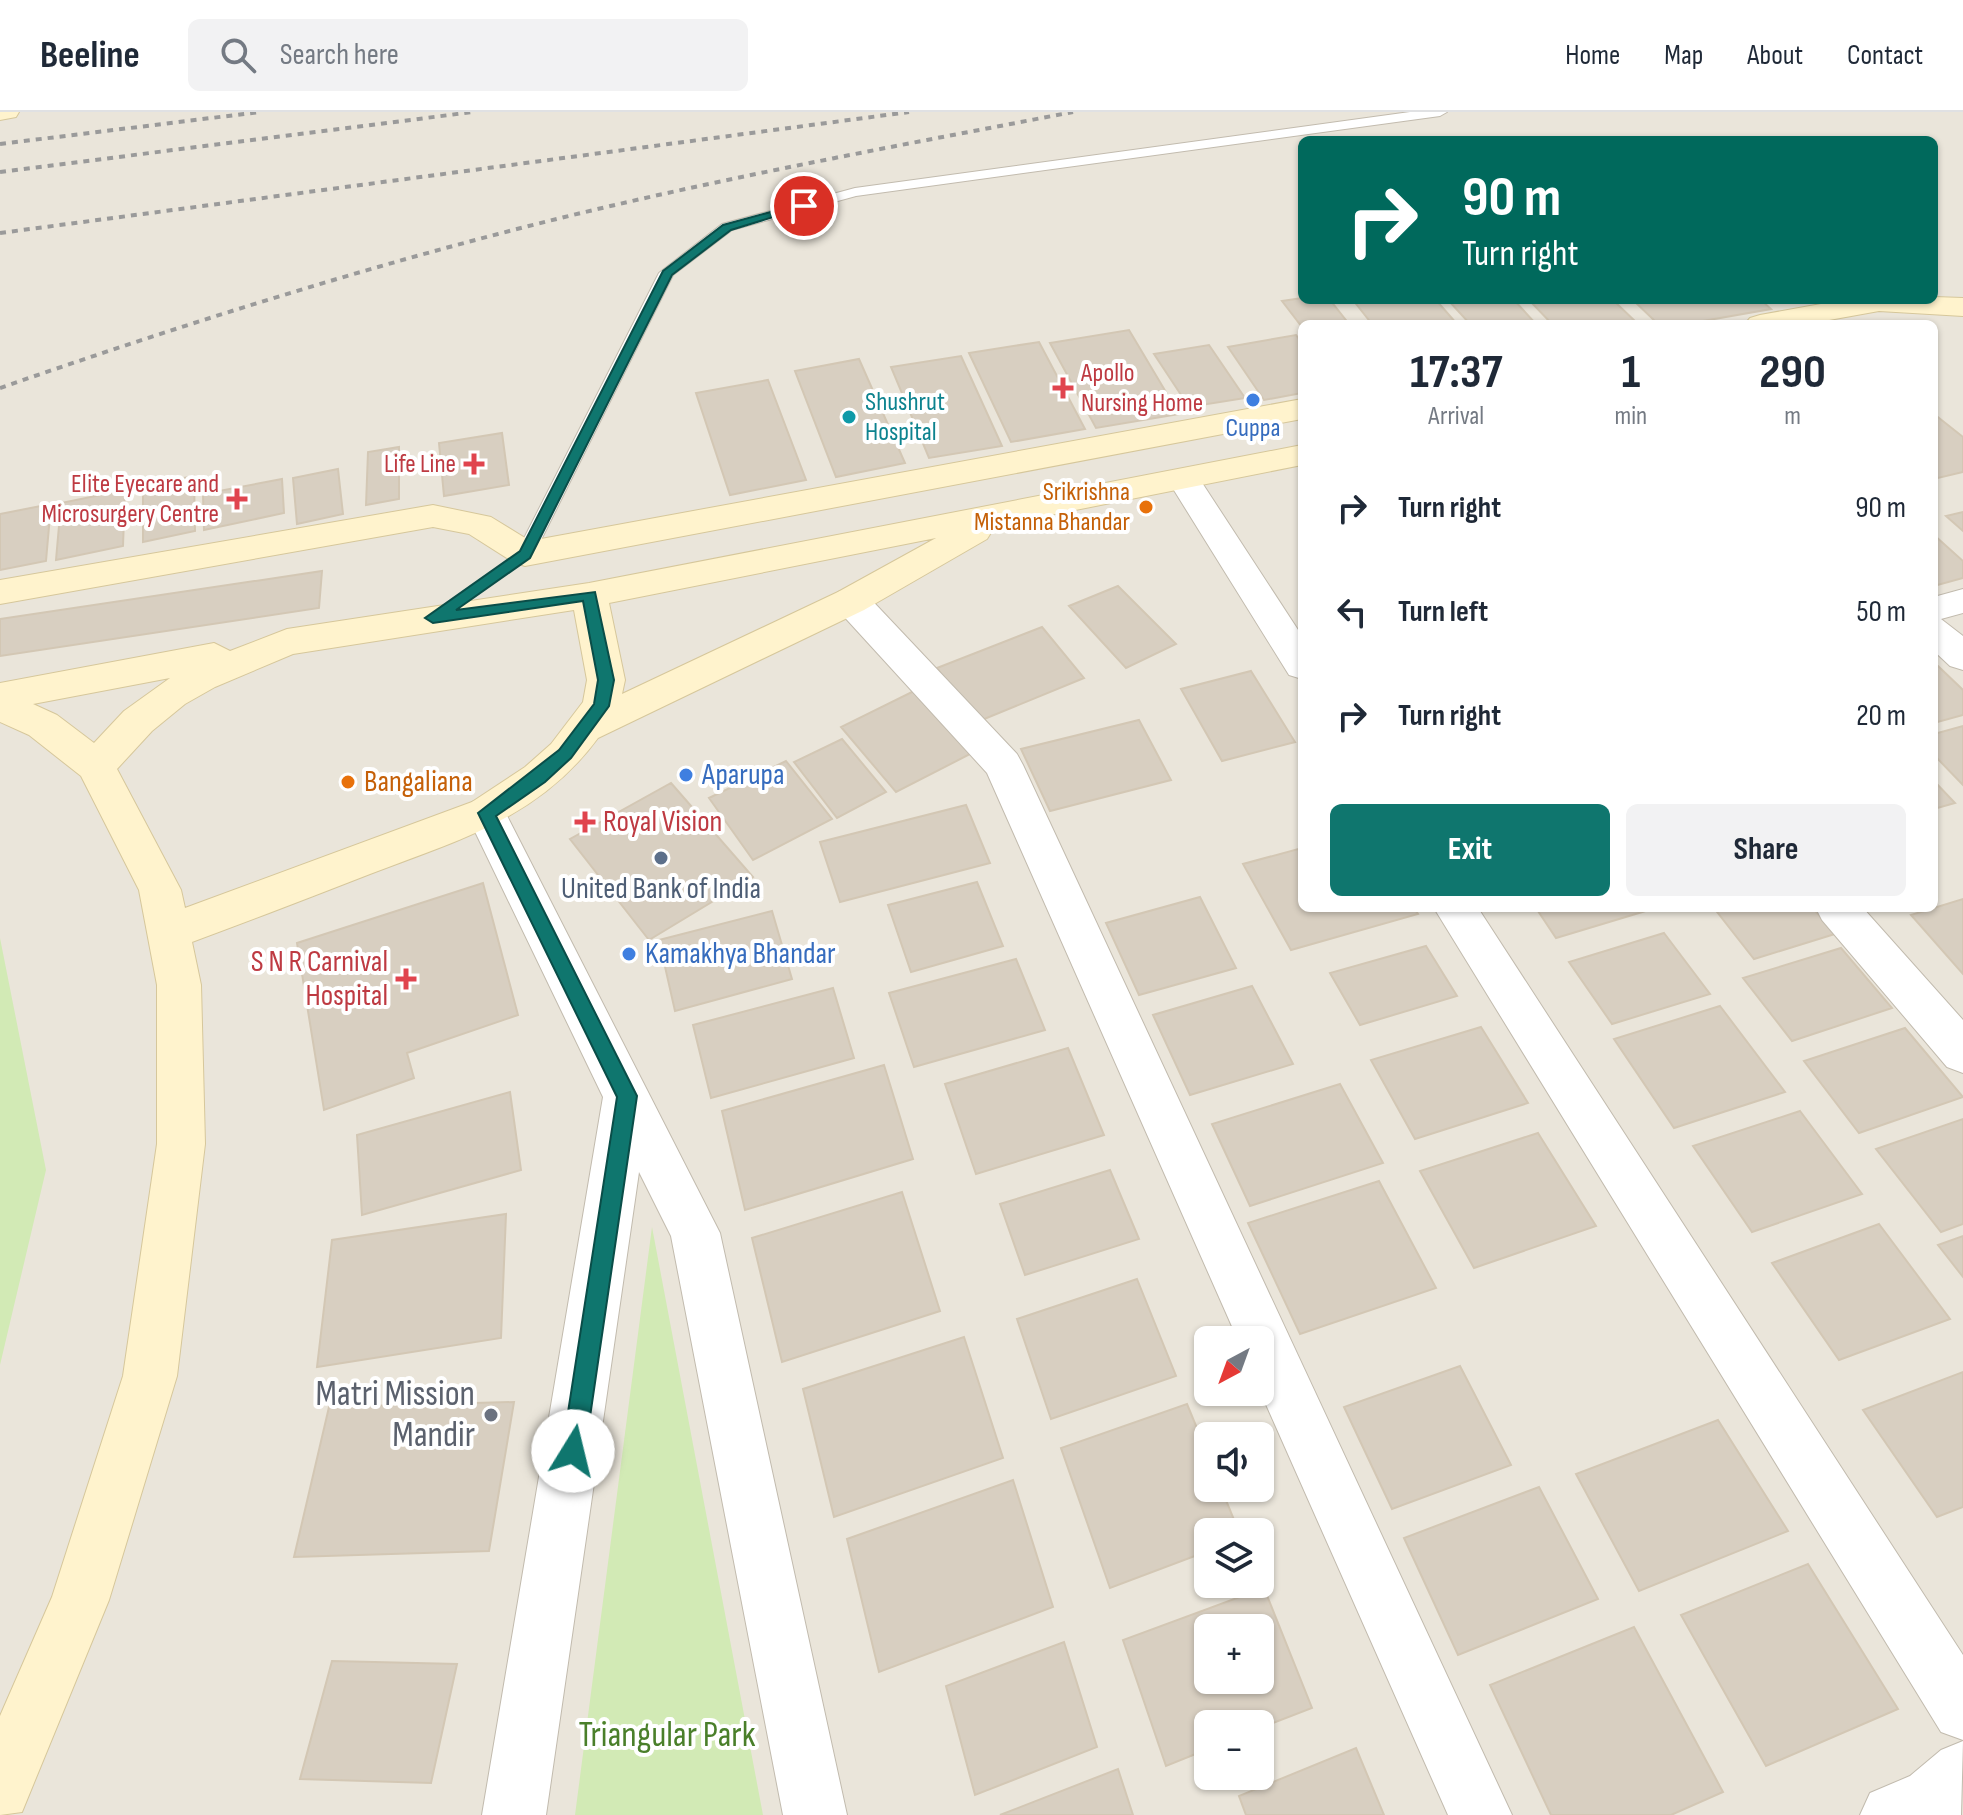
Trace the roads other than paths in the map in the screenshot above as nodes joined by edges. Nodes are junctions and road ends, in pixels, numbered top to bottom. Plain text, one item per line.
1 (7, 112) edge
2 (1440, 112) edge
3 (0, 113) edge
4 (1868, 304) edge
5 (1913, 304) edge
6 (1963, 307) edge
7 (1782, 320) edge
8 (1963, 330) edge
9 (1938, 334) edge
10 (1298, 410) edge
11 (1298, 456) edge
12 (1183, 479) junction
13 (1008, 512) junction
14 (525, 554) junction
15 (0, 592) edge
16 (589, 595) junction
17 (851, 601) junction
18 (1963, 601) edge
19 (1938, 608) edge
20 (433, 618) junction
21 (1938, 634) edge
22 (287, 642) junction
23 (1963, 657) edge
24 (1298, 660) edge
25 (0, 697) edge
26 (0, 706) edge
27 (588, 727) junction
28 (96, 766) junction
29 (486, 813) junction
30 (1458, 912) edge
31 (1840, 912) edge
32 (171, 932) junction
33 (1963, 1053) edge
34 (627, 1096) junction
35 (1963, 1710) edge
36 (1963, 1772) edge
37 (0, 1790) edge
38 (514, 1815) edge
39 (815, 1815) edge
40 (1480, 1815) edge
41 (1892, 1815) edge

1 - 3 street
2 - 14 lane
4 - 7 street
5 - 6 street
8 - 9 street
10 - 14 street
11 - 12 street
12 - 13 street
12 - 24 street
13 - 16 street
13 - 17 street
14 - 15 street
14 - 20 street
16 - 20 street
16 - 27 street
17 - 27 street
17 - 40 street
18 - 19 street
20 - 22 street
21 - 23 street
22 - 25 street
22 - 28 street
26 - 28 street
27 - 29 street
28 - 32 street
29 - 32 street
29 - 34 street
30 - 35 street
31 - 33 street
32 - 37 street
34 - 38 street
34 - 39 street
36 - 41 street

